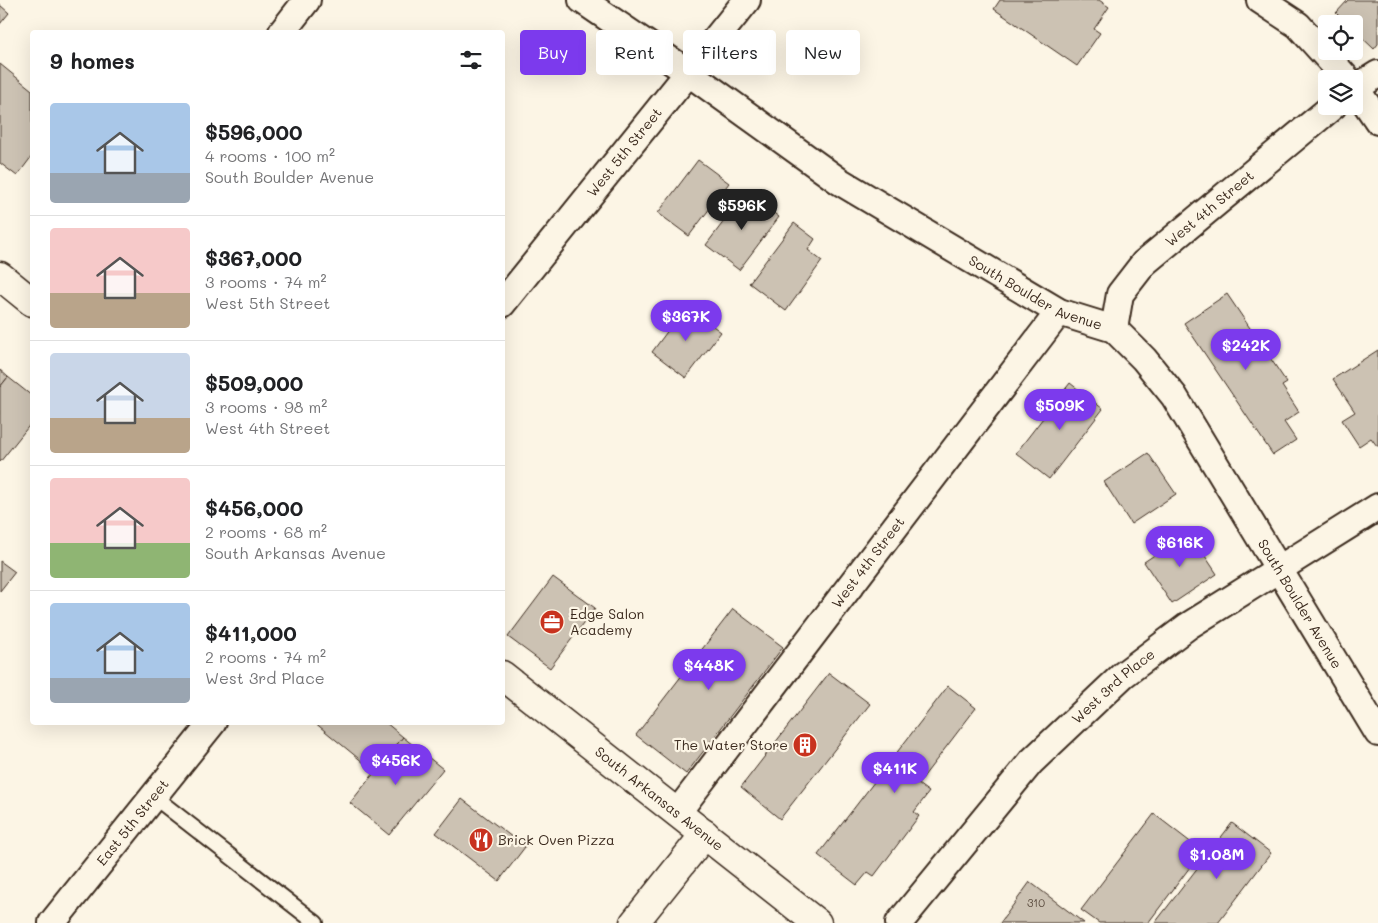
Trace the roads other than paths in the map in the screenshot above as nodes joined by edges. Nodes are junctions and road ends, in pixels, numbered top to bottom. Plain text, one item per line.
1 (307, 0) edge
2 (582, 0) edge
3 (748, 0) edge
4 (1260, 0) edge
5 (284, 30) edge
6 (724, 30) edge
7 (683, 69) edge
8 (1338, 70) edge
9 (1378, 74) edge
10 (687, 75) edge
11 (692, 75) edge
12 (1363, 80) edge
13 (1363, 100) edge
14 (1322, 115) edge
15 (1378, 121) edge
16 (0, 276) edge
17 (30, 300) edge
18 (505, 300) edge
19 (1059, 312) junction
20 (1114, 329) junction
21 (1378, 507) edge
22 (1278, 570) junction
23 (505, 677) edge
24 (211, 725) edge
25 (1378, 733) edge
26 (153, 796) junction
27 (677, 813) junction
28 (705, 834) junction
29 (52, 923) edge
30 (316, 923) edge
31 (634, 923) edge
32 (817, 923) edge
33 (899, 923) edge

1 - 5 street
2 - 7 street, South Boulder Avenue
3 - 6 street, West 5th Street
4 - 8 street
9 - 12 street
10 - 18 street, West 5th Street
11 - 19 street, South Boulder Avenue
13 - 15 street
14 - 20 street, West 4th Street
16 - 17 main road
19 - 20 street, South Boulder Avenue
19 - 27 street, West 4th Street
20 - 22 street, South Boulder Avenue
21 - 22 street, West 3rd Place
22 - 25 street, South Boulder Avenue
22 - 33 street, West 3rd Place
23 - 27 main road, South Arkansas Avenue
24 - 26 street, East 5th Street
26 - 29 street, East 5th Street
26 - 30 lane
27 - 28 main road, South Arkansas Avenue
28 - 31 main road
28 - 32 main road, South Arkansas Avenue

